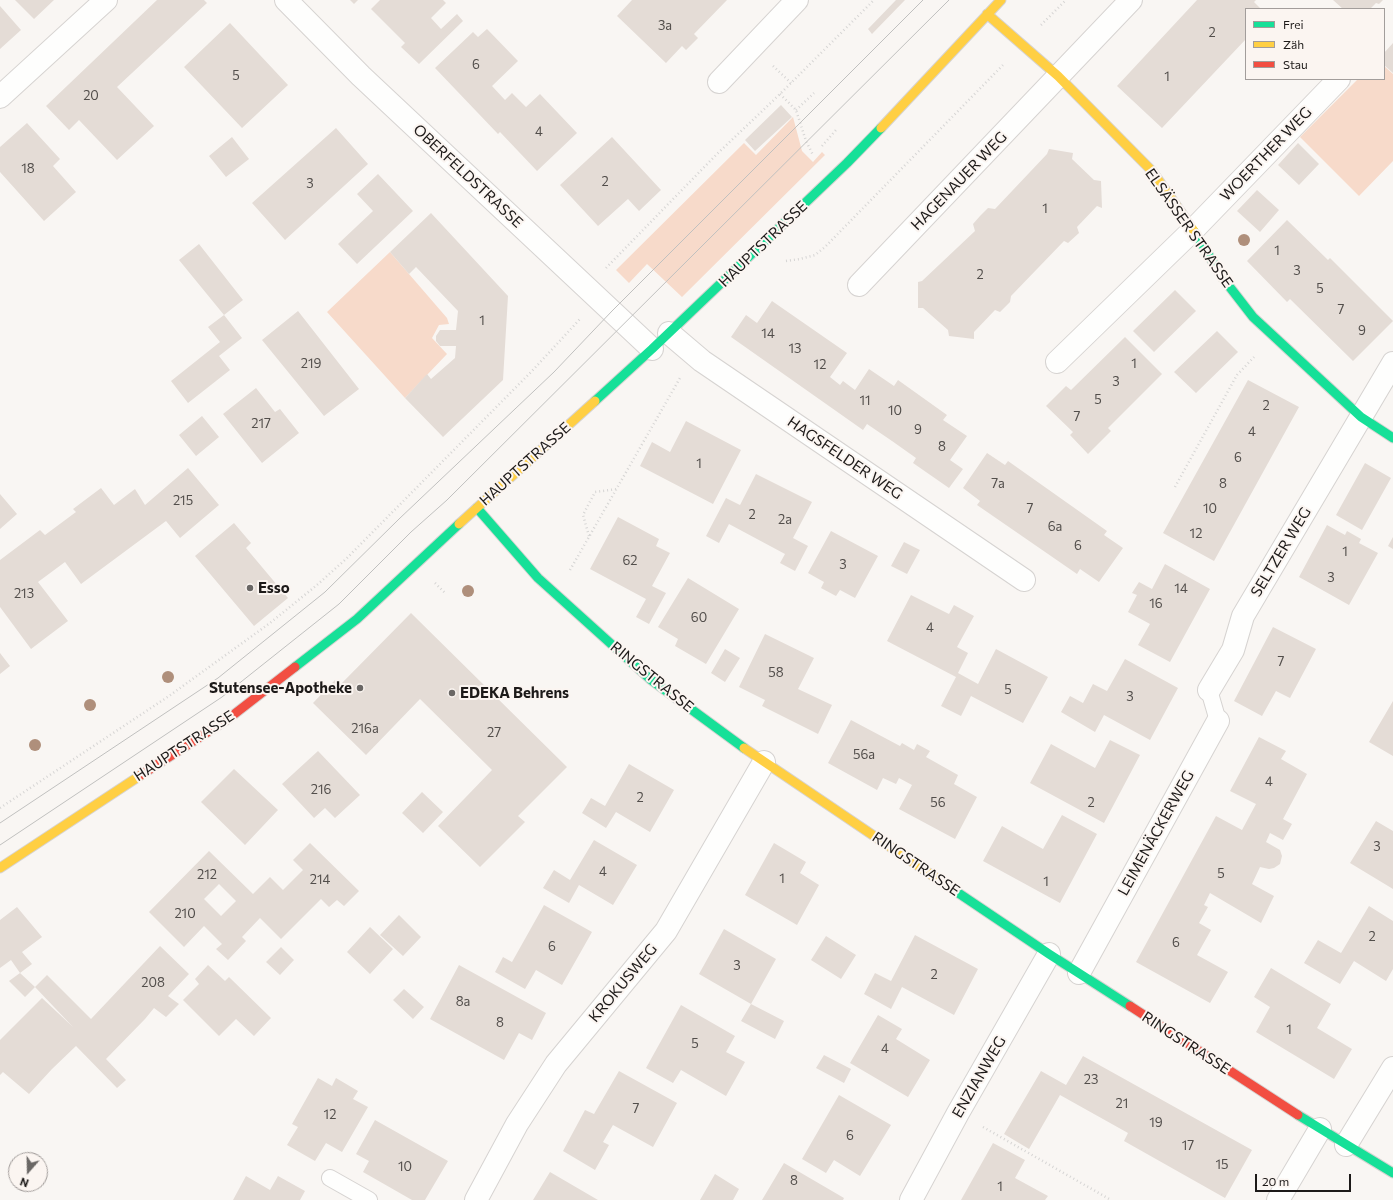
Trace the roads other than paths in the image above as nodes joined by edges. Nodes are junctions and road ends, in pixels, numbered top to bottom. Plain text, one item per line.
1 (106, 0) edge
2 (286, 0) edge
3 (797, 0) edge
4 (1001, 0) edge
5 (1131, 0) edge
6 (987, 14) junction
7 (1058, 76) junction
8 (1338, 80) edge
9 (719, 82) dead end
10 (0, 97) edge
11 (1193, 230) junction
12 (860, 285) dead end
13 (660, 341) junction
14 (1057, 362) dead end
15 (1393, 363) edge
16 (1361, 417) junction
17 (1393, 438) edge
18 (477, 508) junction
19 (1024, 580) dead end
20 (1209, 690) joint
21 (1218, 720) joint
22 (764, 762) junction
23 (0, 868) edge
24 (1049, 954) junction
25 (1079, 974) junction
26 (1393, 1068) edge
27 (1320, 1129) junction
28 (1346, 1145) junction
29 (1393, 1172) edge
30 (330, 1178) dead end
31 (369, 1200) edge
32 (476, 1200) edge
33 (911, 1200) edge
34 (1278, 1200) edge

1 - 10 street
2 - 13 street, OBERFELDSTRASSE
3 - 9 street
4 - 6 street, HAUPTSTRASSE
5 - 7 street, HAGENAUER WEG
6 - 7 street, ELSÄSSER STRASSE
6 - 13 street, HAUPTSTRASSE
7 - 11 street, ELSÄSSER STRASSE
7 - 12 street, HAGENAUER WEG
8 - 11 street, WOERTHER WEG
11 - 14 street, WOERTHER WEG
11 - 16 street, ELSÄSSER STRASSE
13 - 18 street, HAUPTSTRASSE
13 - 19 street, HAGSFELDER WEG
15 - 16 street, SELTZER WEG
16 - 17 street, ELSÄSSER STRASSE
16 - 20 street, SELTZER WEG
18 - 22 street, RINGSTRASSE
18 - 23 street, HAUPTSTRASSE
20 - 21 lane, LEIMENÄCKERWEG
21 - 25 street, LEIMENÄCKERWEG
22 - 24 street, RINGSTRASSE
22 - 32 street, KROKUSWEG
24 - 25 street, RINGSTRASSE
24 - 33 street, ENZIANWEG
25 - 27 street, RINGSTRASSE
26 - 28 street
27 - 28 street, RINGSTRASSE
27 - 34 street
28 - 29 street, RINGSTRASSE
30 - 31 lane

